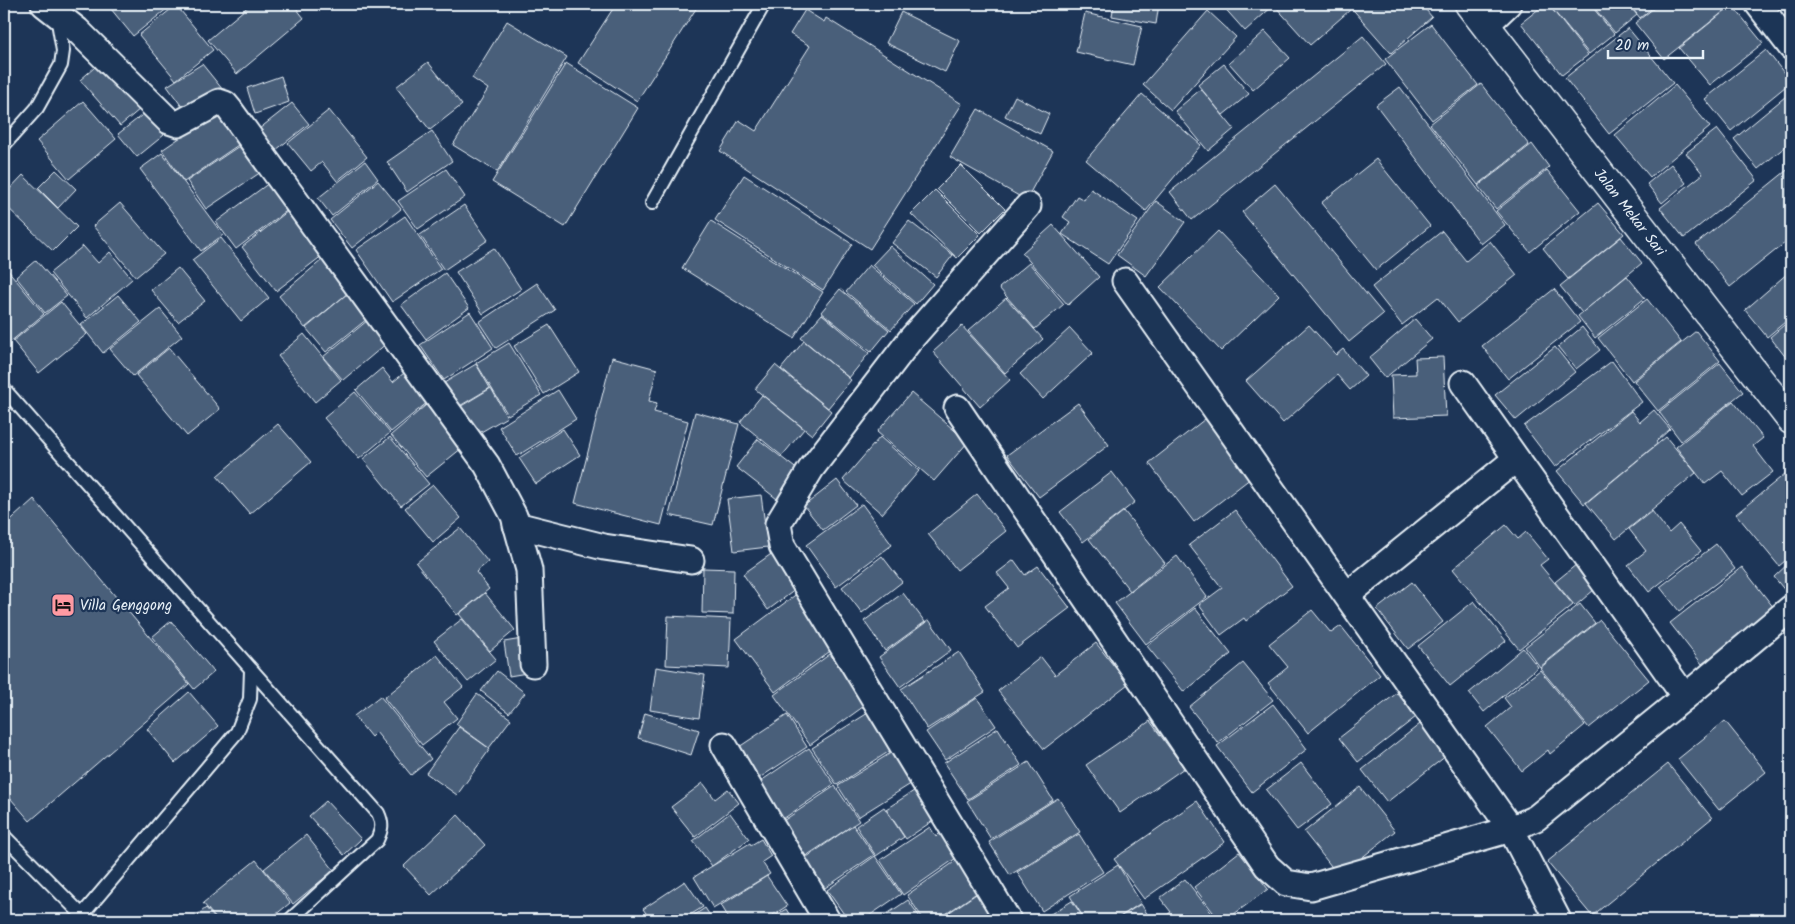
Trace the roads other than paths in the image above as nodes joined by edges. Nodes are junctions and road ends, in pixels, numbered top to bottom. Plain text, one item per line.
1 (764, 4) edge
2 (1469, 4) edge
3 (1508, 4) edge
4 (1758, 4) edge
5 (51, 9) edge
6 (1486, 25) junction
7 (1791, 47) edge
8 (4, 145) edge
9 (652, 203) dead end
10 (1028, 206) dead end
11 (1124, 280) dead end
12 (1463, 383) dead end
13 (4, 389) edge
14 (957, 408) dead end
15 (1791, 420) edge
16 (1516, 459) junction
17 (516, 525) junction
18 (691, 560) dead end
19 (1346, 595) junction
20 (1791, 608) edge
21 (533, 664) dead end
22 (251, 670) junction
23 (1685, 697) junction
24 (724, 745) dead end
25 (1511, 829) junction
26 (4, 836) edge
27 (85, 918) edge
28 (290, 920) edge
29 (827, 920) edge
30 (1008, 920) edge
31 (1558, 920) edge

1 - 9 lane
2 - 6 main road, Jalan Mekar Sari
3 - 6 street
4 - 7 street
5 - 8 lane
5 - 17 street
6 - 15 main road, Jalan Mekar Sari
10 - 30 street
11 - 19 street
12 - 16 street
13 - 22 lane
14 - 25 street
16 - 19 street
16 - 23 street
17 - 18 street
17 - 21 street
19 - 25 street
20 - 23 street
22 - 27 lane
22 - 28 lane
23 - 25 street
24 - 29 street
25 - 31 street
26 - 27 lane

